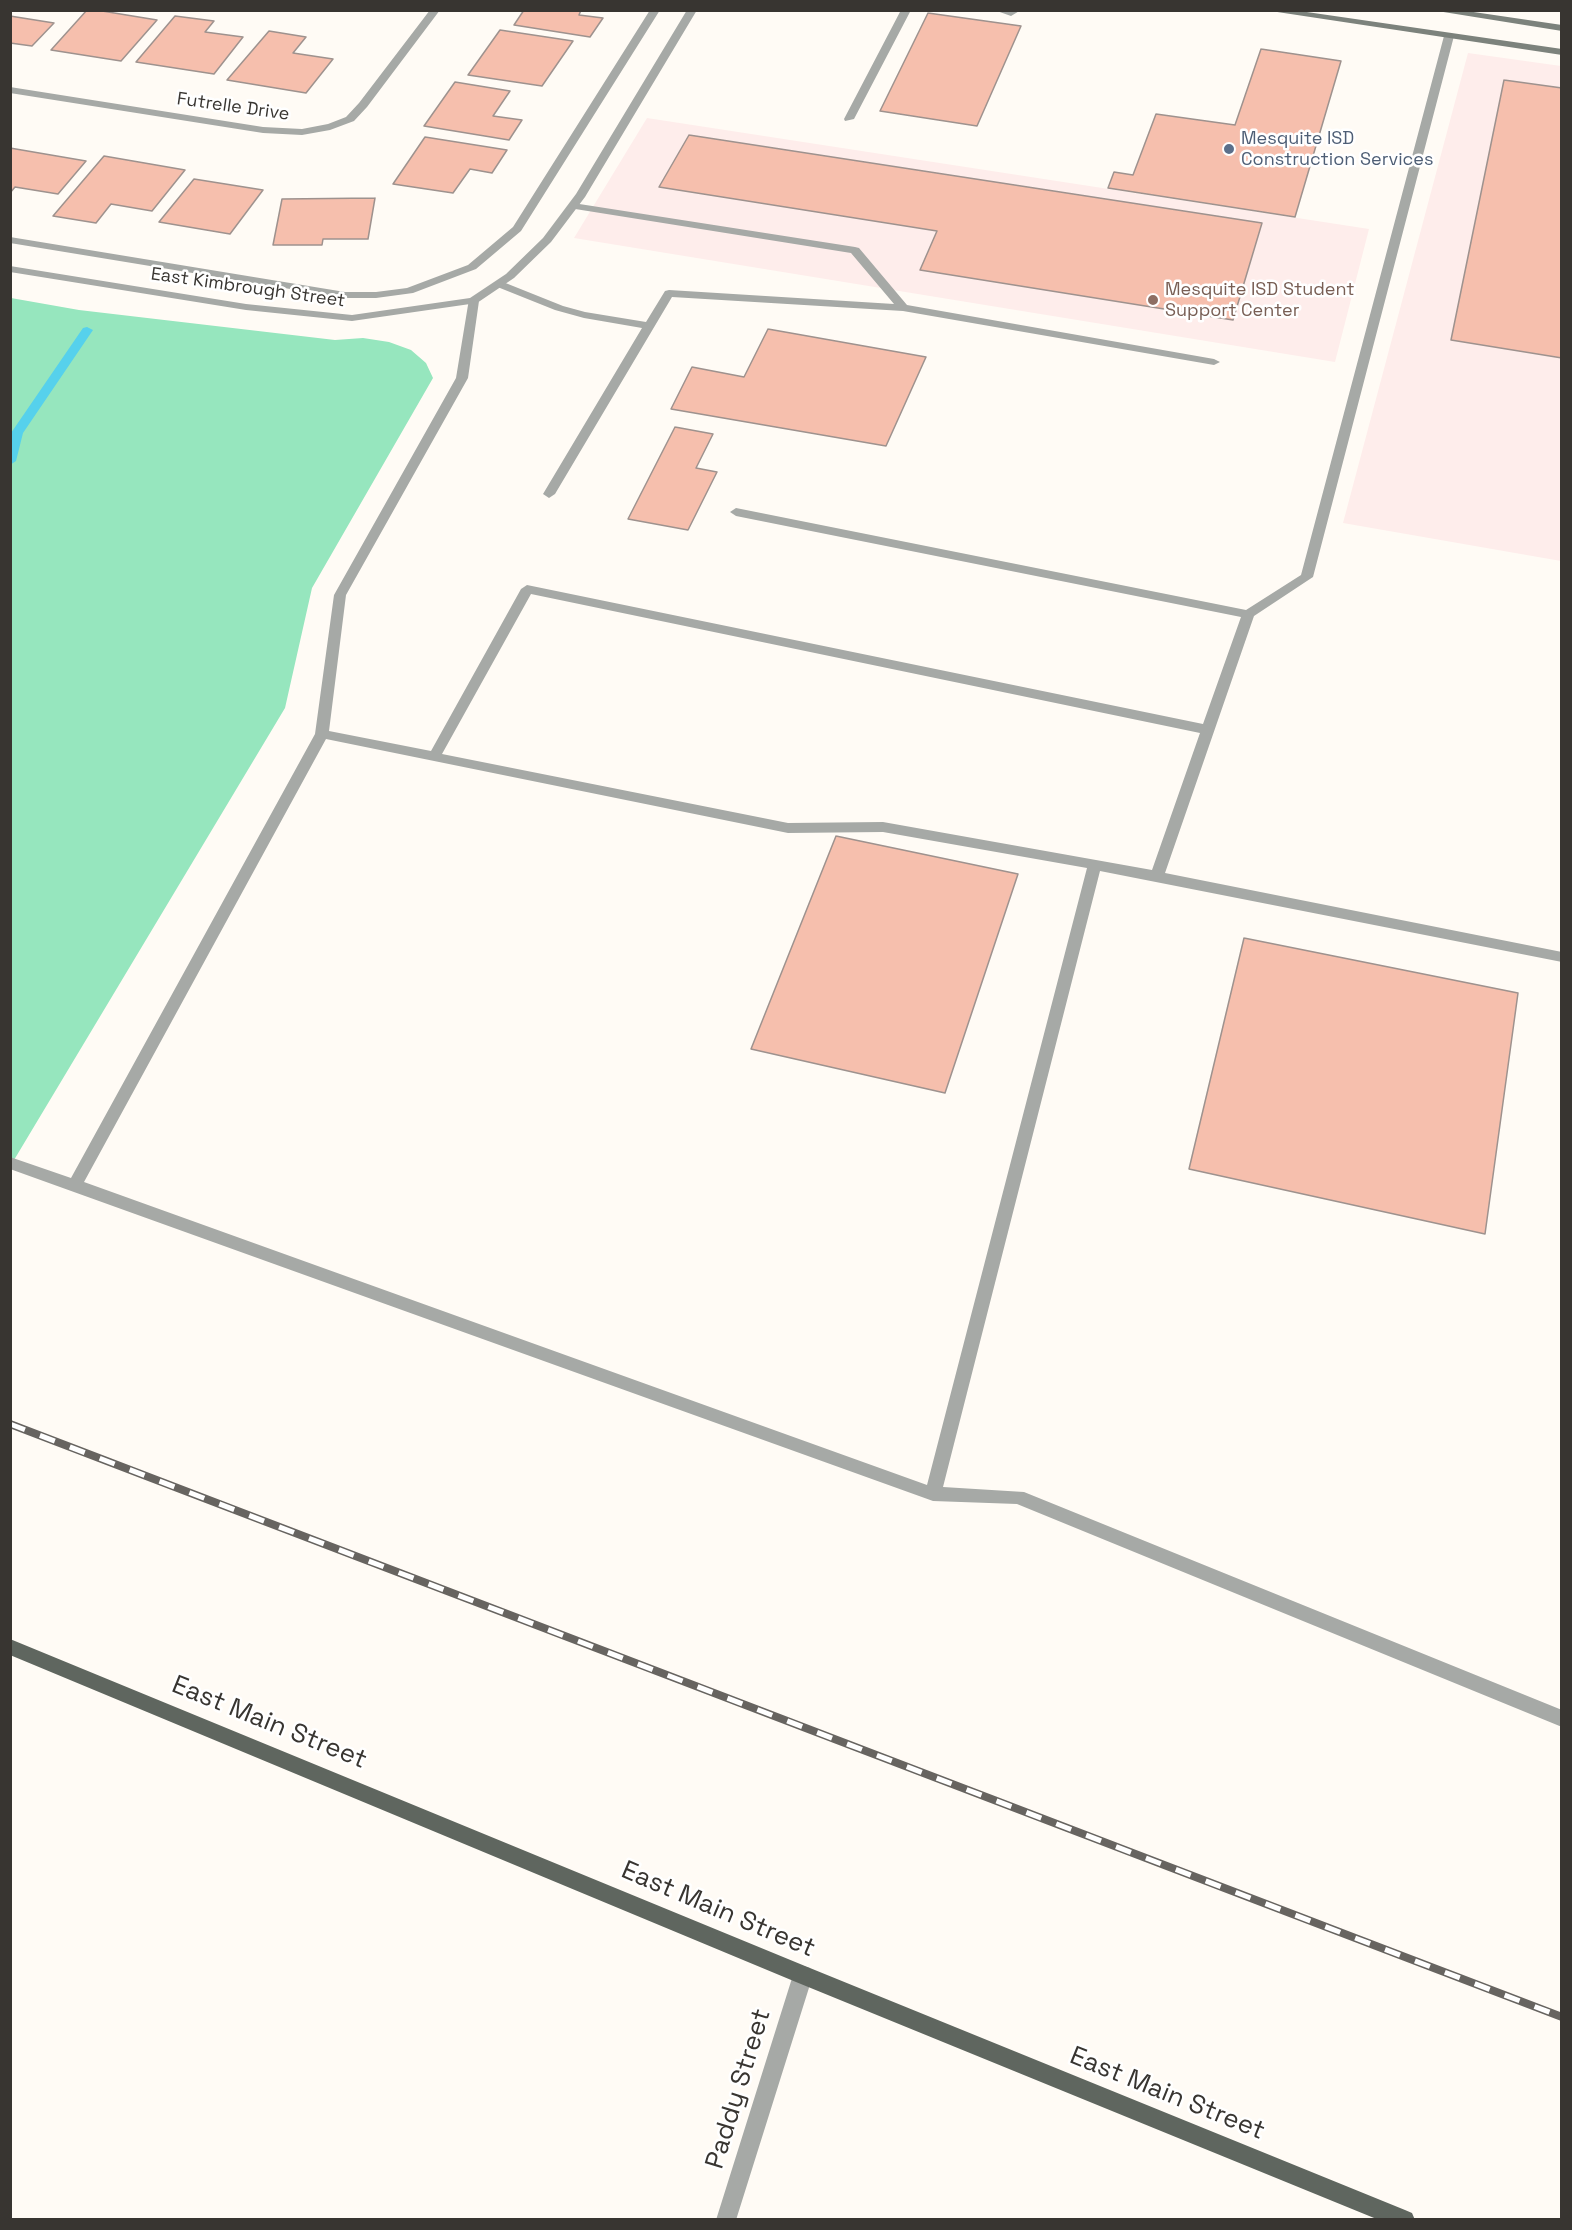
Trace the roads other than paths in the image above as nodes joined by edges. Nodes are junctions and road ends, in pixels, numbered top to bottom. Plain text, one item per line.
1 (655, 10) edge
2 (692, 10) edge
3 (906, 10) edge
4 (999, 10) edge
5 (1016, 10) edge
6 (1269, 10) edge
7 (1436, 10) edge
8 (432, 11) edge
9 (1474, 13) edge
10 (1562, 28) edge
11 (1449, 36) junction
12 (1468, 39) junction
13 (1562, 52) edge
14 (10, 90) edge
15 (849, 119) dead end
16 (573, 206) junction
17 (10, 240) edge
18 (10, 269) edge
19 (499, 284) junction
20 (473, 301) junction
21 (903, 308) junction
22 (650, 326) junction
23 (1214, 362) dead end
24 (549, 494) dead end
25 (736, 512) dead end
26 (1248, 614) junction
27 (1208, 730) junction
28 (322, 734) junction
29 (434, 757) junction
30 (1095, 865) junction
31 (1157, 876) junction
32 (1562, 957) edge
33 (10, 1163) edge
34 (75, 1185) junction
35 (933, 1494) junction
36 (10, 1647) edge
37 (1562, 1719) edge
38 (803, 1975) junction
39 (726, 2220) edge
40 (1405, 2220) edge

1 - 17 street
2 - 16 street, East Kimbrough Street
3 - 15 street
4 - 5 street
6 - 11 main road
7 - 9 main road
8 - 14 street, Futrelle Drive
9 - 10 main road
9 - 12 main road
11 - 12 main road
11 - 26 street
12 - 13 main road
16 - 19 street, East Kimbrough Street
16 - 21 street
18 - 20 street, East Kimbrough Street
19 - 20 street, East Kimbrough Street
19 - 22 street
20 - 28 street
21 - 22 street
21 - 23 street
22 - 24 street
25 - 26 street
26 - 27 street
27 - 29 street
27 - 31 street
28 - 29 street
28 - 34 street
29 - 30 street
30 - 31 street
30 - 35 street
31 - 32 street
33 - 34 street
34 - 35 street
35 - 37 street
36 - 38 main road, East Main Street
38 - 39 street, Paddy Street
38 - 40 main road, East Main Street

